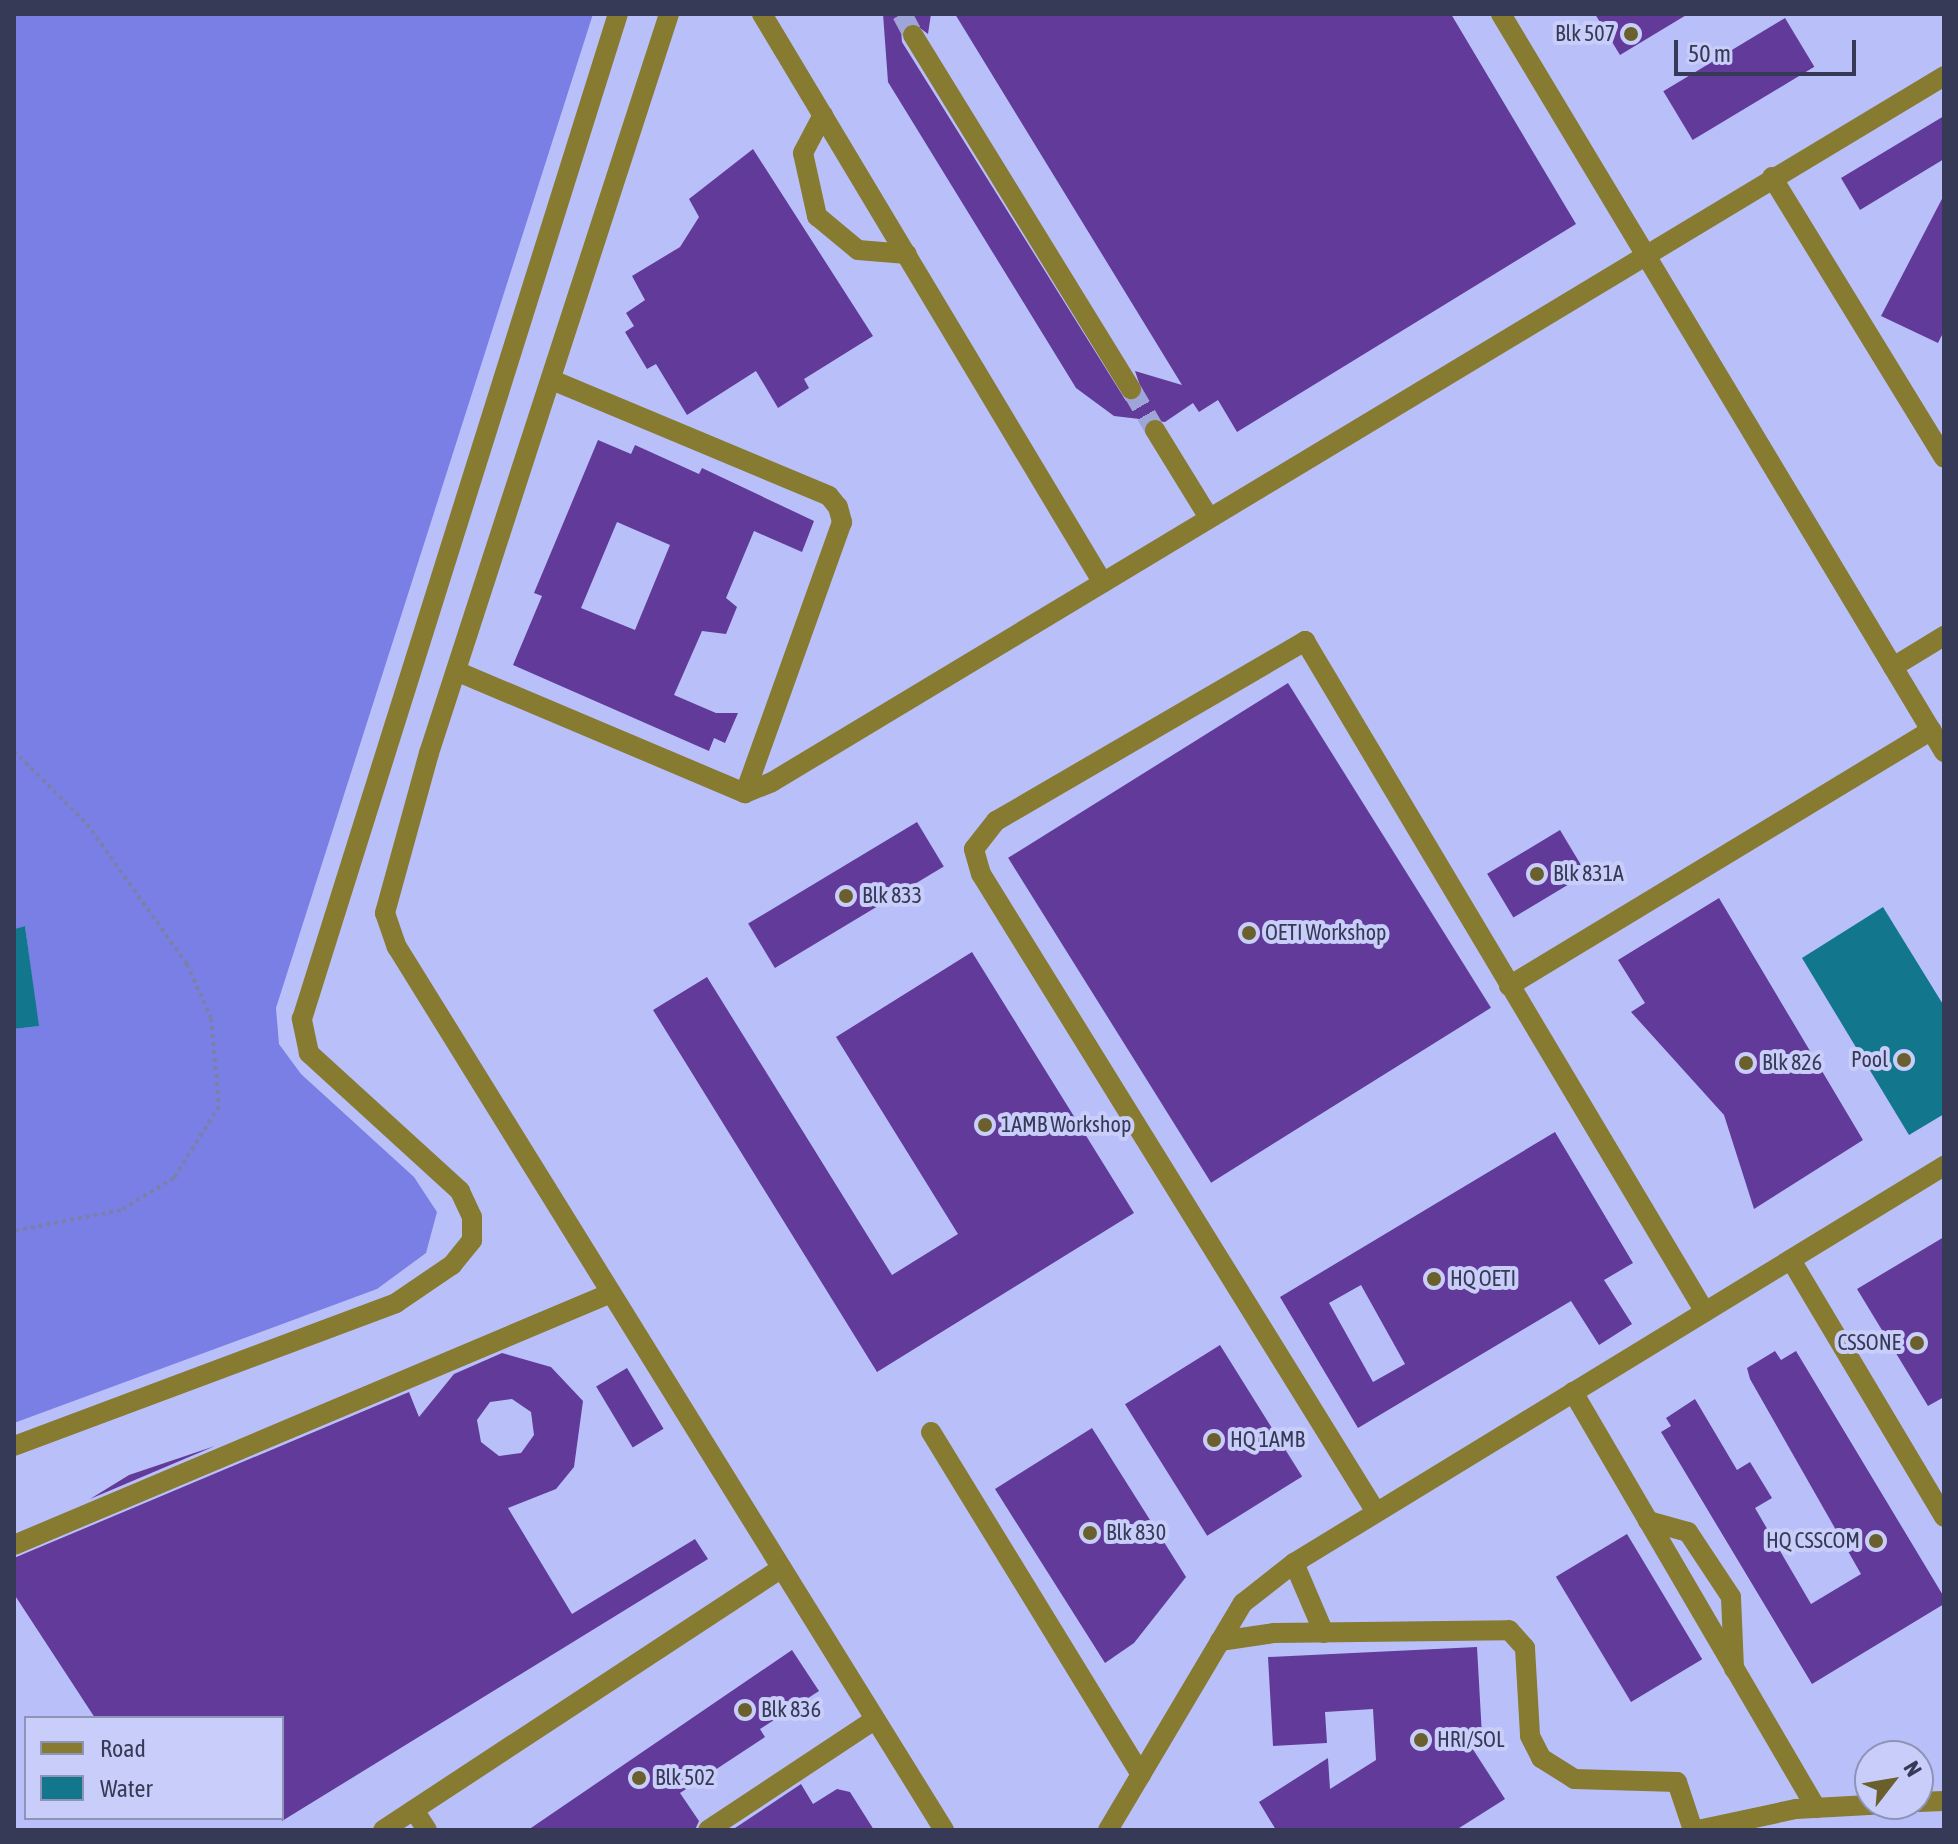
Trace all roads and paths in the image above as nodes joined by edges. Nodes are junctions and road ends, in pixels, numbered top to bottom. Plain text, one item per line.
1 (618, 14) edge
2 (669, 14) edge
3 (762, 14) edge
4 (1501, 14) edge
5 (913, 35) tunnel mouth
6 (1944, 76) edge
7 (823, 115) junction
8 (1772, 177) junction
9 (1644, 252) junction
10 (907, 254) junction
11 (552, 380) junction
12 (1131, 389) tunnel mouth
13 (1155, 430) tunnel mouth
14 (1944, 458) edge
15 (1208, 516) junction
16 (1103, 583) junction
17 (1944, 636) edge
18 (1893, 667) junction
19 (456, 671) junction
20 (1931, 730) junction
21 (14, 751) edge
22 (1944, 752) edge
23 (745, 793) junction
24 (1509, 986) junction
25 (1944, 1166) edge
26 (14, 1231) edge
27 (1791, 1260) junction
28 (611, 1293) junction
29 (1705, 1312) junction
30 (1573, 1392) junction
31 (931, 1432) dead end
32 (14, 1446) edge
33 (1376, 1512) junction
34 (1944, 1517) edge
35 (1648, 1521) junction
36 (14, 1545) edge
37 (1294, 1563) junction
38 (782, 1568) junction
39 (1324, 1633) junction
40 (1220, 1641) junction
41 (1734, 1669) junction
42 (874, 1720) junction
43 (1141, 1775) junction
44 (1854, 1806) edge
45 (1816, 1808) junction
46 (414, 1810) junction
47 (383, 1830) edge
48 (427, 1830) edge
49 (708, 1830) edge
50 (944, 1830) edge
51 (1108, 1830) edge
52 (1696, 1830) edge

1 - 32 lane
2 - 11 lane
3 - 7 lane
4 - 9 lane
5 - 12 lane
6 - 8 lane
7 - 10 lane
7 - 10 lane
8 - 9 lane
8 - 14 lane
9 - 15 lane
9 - 18 lane
10 - 16 lane
11 - 19 lane
11 - 23 lane
13 - 15 lane
15 - 16 lane
16 - 23 lane
17 - 18 lane
18 - 20 lane
19 - 23 lane
19 - 28 lane
20 - 22 lane
20 - 24 lane
21 - 26 path
24 - 29 lane
24 - 33 lane
25 - 27 lane
27 - 29 lane
27 - 34 lane
28 - 36 lane
28 - 38 lane
29 - 30 lane
30 - 33 lane
30 - 35 lane
31 - 43 lane
33 - 37 lane
35 - 41 lane
35 - 41 lane
37 - 39 lane
37 - 40 lane
38 - 42 lane
38 - 46 lane
39 - 40 lane
39 - 52 lane
40 - 43 lane
41 - 45 lane
42 - 49 lane
42 - 50 lane
43 - 51 lane
44 - 45 lane
45 - 52 lane
46 - 47 lane
46 - 48 lane

